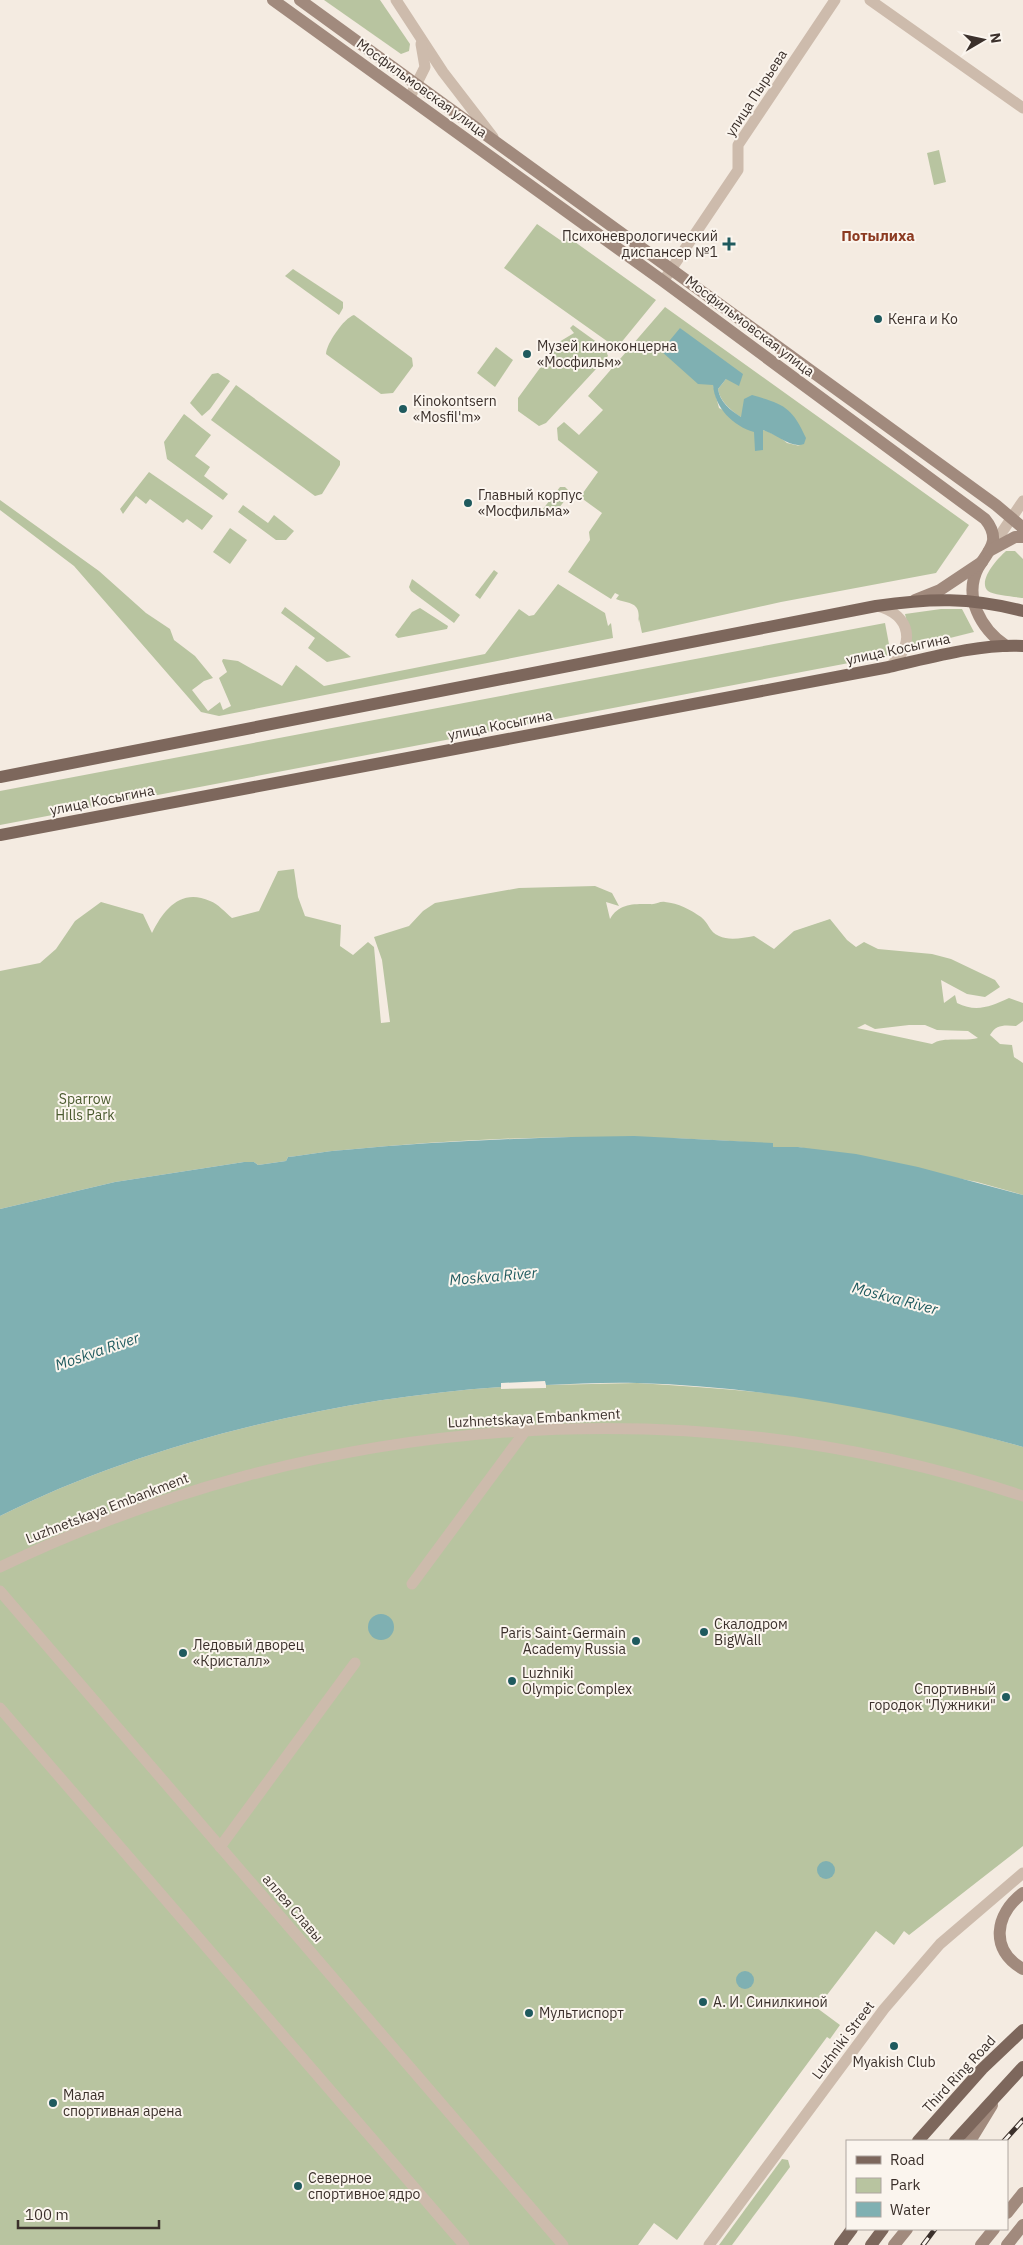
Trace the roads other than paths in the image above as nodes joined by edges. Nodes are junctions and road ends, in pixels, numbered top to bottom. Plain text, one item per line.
1 (273, 0) edge
2 (300, 0) edge
3 (396, 0) edge
4 (835, 0) edge
5 (870, 0) edge
6 (421, 40) junction
7 (418, 84) junction
8 (410, 97) junction
9 (1023, 108) edge
10 (498, 143) junction
11 (672, 269) junction
12 (663, 281) junction
13 (1023, 501) edge
14 (1012, 517) junction
15 (1023, 528) edge
16 (1023, 537) edge
17 (990, 551) junction
18 (982, 562) junction
19 (914, 600) junction
20 (974, 601) junction
21 (876, 606) junction
22 (1023, 611) edge
23 (1006, 646) junction
24 (1023, 646) edge
25 (889, 667) junction
26 (0, 777) edge
27 (0, 835) edge
28 (526, 1430) junction
29 (1023, 1496) edge
30 (0, 1568) edge
31 (412, 1584) dead end
32 (0, 1591) edge
33 (355, 1663) dead end
34 (0, 1708) edge
35 (220, 1847) junction
36 (1023, 1872) edge
37 (1023, 1893) edge
38 (1023, 1969) edge
39 (1023, 2030) edge
40 (1023, 2067) edge
41 (1002, 2088) junction
42 (919, 2140) edge
43 (956, 2140) edge
44 (971, 2140) edge
45 (1023, 2193) edge
46 (1008, 2212) edge
47 (1023, 2225) edge
48 (851, 2230) edge
49 (882, 2230) edge
50 (906, 2230) edge
51 (993, 2230) edge
52 (464, 2245) edge
53 (563, 2245) edge
54 (709, 2245) edge
55 (840, 2245) edge
56 (871, 2245) edge
57 (894, 2245) edge
58 (981, 2245) edge
59 (1007, 2245) edge

1 - 8 main road, Мосфильмовская улица
2 - 7 main road, Мосфильмовская улица
3 - 6 street
4 - 11 street, улица Пырьева
5 - 9 street
6 - 7 street
6 - 10 street
7 - 8 street
7 - 10 main road, Мосфильмовская улица
8 - 12 main road, Мосфильмовская улица
10 - 11 main road, Мосфильмовская улица
11 - 12 street, улица Пырьева
11 - 14 main road, Мосфильмовская улица
12 - 17 main road, Мосфильмовская улица
13 - 14 street
14 - 15 main road, Мосфильмовская улица
14 - 17 street
16 - 17 main road
17 - 18 main road
18 - 19 main road
18 - 20 main road
19 - 20 main road
19 - 21 main road
20 - 22 main road
20 - 23 main road
21 - 25 street
21 - 26 main road
23 - 24 main road, улица Косыгина
23 - 25 main road, улица Косыгина
25 - 27 main road, улица Косыгина
28 - 29 street, Luzhnetskaya Embankment
28 - 30 street, Luzhnetskaya Embankment
28 - 31 street
32 - 35 street, аллея Славы
33 - 35 street
34 - 52 street
35 - 53 street, аллея Славы
36 - 54 street, Luzhniki Street
37 - 38 main road
39 - 42 main road, Third Ring Road
40 - 41 main road
41 - 43 main road
41 - 44 main road
45 - 46 main road
47 - 59 main road
48 - 55 main road
49 - 56 main road
50 - 57 main road
51 - 58 main road

